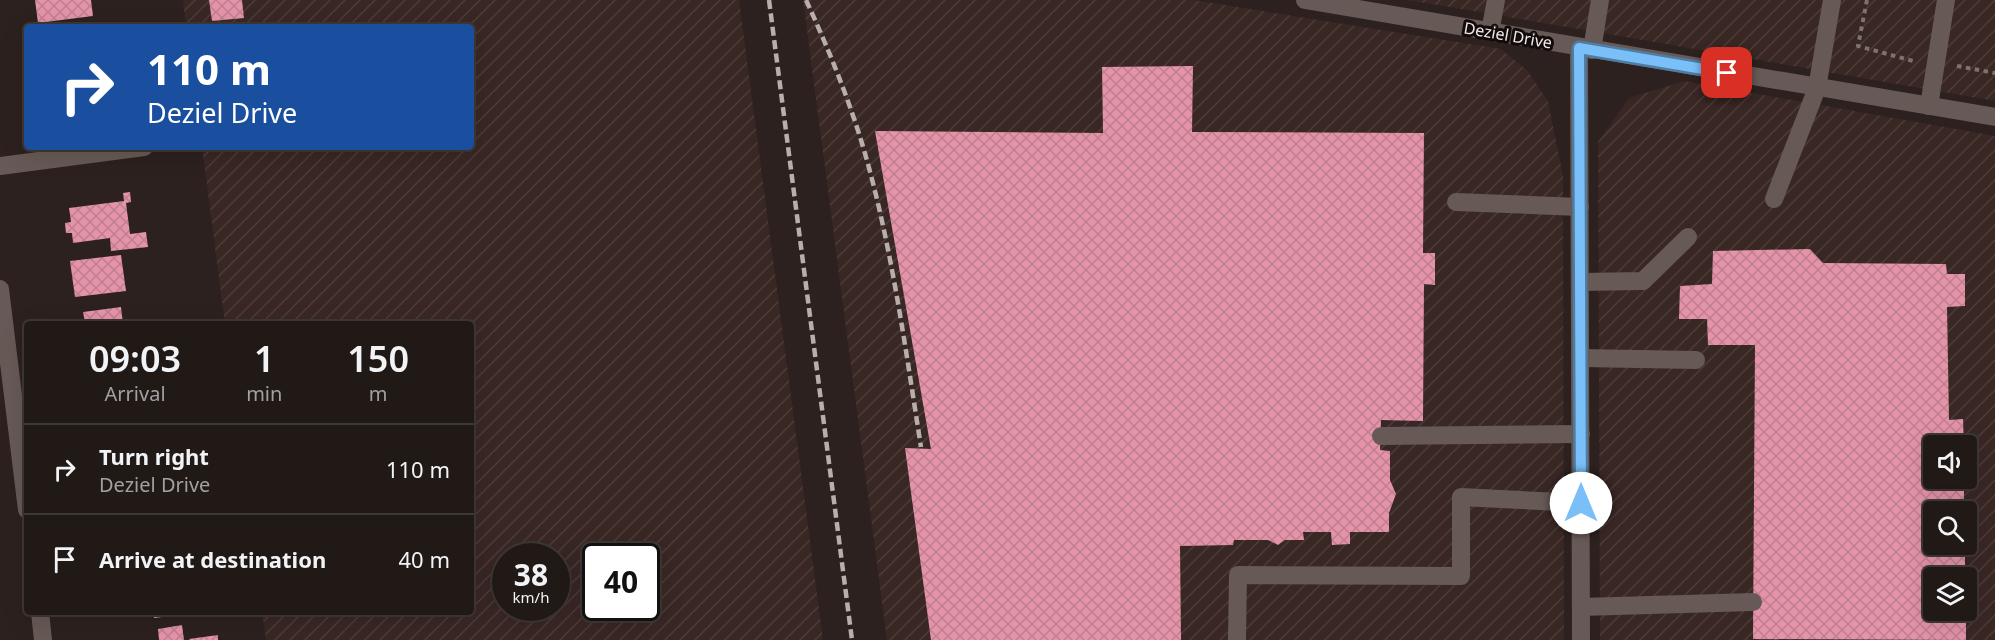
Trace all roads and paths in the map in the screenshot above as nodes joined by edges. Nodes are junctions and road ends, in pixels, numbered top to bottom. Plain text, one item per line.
1 (1305, 0) edge
2 (1496, 0) edge
3 (1600, 0) edge
4 (1832, 0) edge
5 (1867, 0) edge
6 (1946, 0) edge
7 (1490, 32) junction
8 (1586, 49) junction
9 (1913, 61) dead end
10 (1956, 66) dead end
11 (1995, 73) edge
12 (1817, 88) junction
13 (1929, 106) junction
14 (1995, 117) edge
15 (121, 150) edge
16 (0, 166) edge
17 (1774, 199) dead end
18 (1456, 202) dead end
19 (1580, 207) junction
20 (1688, 237) dead end
21 (1580, 282) junction
22 (0, 289) edge
23 (1581, 358) junction
24 (1696, 360) dead end
25 (1581, 434) junction
26 (1381, 436) dead end
27 (24, 485) edge
28 (1581, 503) junction
29 (1753, 602) dead end
30 (1581, 607) junction
31 (39, 615) edge
32 (43, 640) edge
33 (1237, 640) edge
34 (1581, 640) edge

1 - 7 street, Deziel Drive
2 - 7 street
3 - 8 street
4 - 12 street
5 - 9 path
6 - 13 street
7 - 8 street, Deziel Drive
8 - 12 street, Deziel Drive
8 - 19 street
10 - 11 path
12 - 13 street, Deziel Drive
12 - 17 street
13 - 14 street, Deziel Drive
15 - 16 street
18 - 19 street
19 - 21 street
20 - 21 street
21 - 23 street
22 - 27 street
23 - 24 street
23 - 25 street
25 - 26 street
25 - 28 street
28 - 30 street
28 - 33 street
29 - 30 street
30 - 34 street
31 - 32 street

